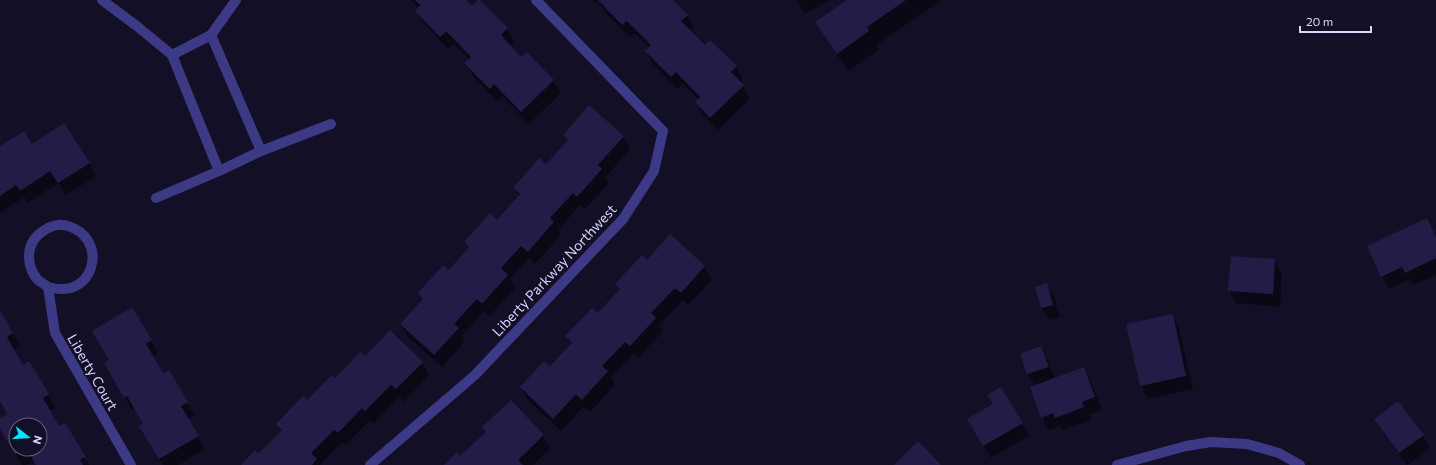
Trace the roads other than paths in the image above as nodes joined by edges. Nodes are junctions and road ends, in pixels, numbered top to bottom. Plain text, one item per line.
1 (102, 0) edge
2 (236, 0) edge
3 (536, 0) edge
4 (211, 35) junction
5 (172, 55) junction
6 (330, 124) dead end
7 (261, 150) junction
8 (219, 171) junction
9 (156, 198) dead end
10 (48, 287) junction
11 (131, 465) edge
12 (370, 465) edge
13 (1118, 465) edge
14 (1300, 465) edge

1 - 5 street
2 - 4 street
3 - 12 street, Liberty Parkway Northwest
4 - 5 street
4 - 7 street
5 - 8 street
6 - 7 street
7 - 8 street
8 - 9 street
10 - 10 street
10 - 11 street, Liberty Court
13 - 14 street

